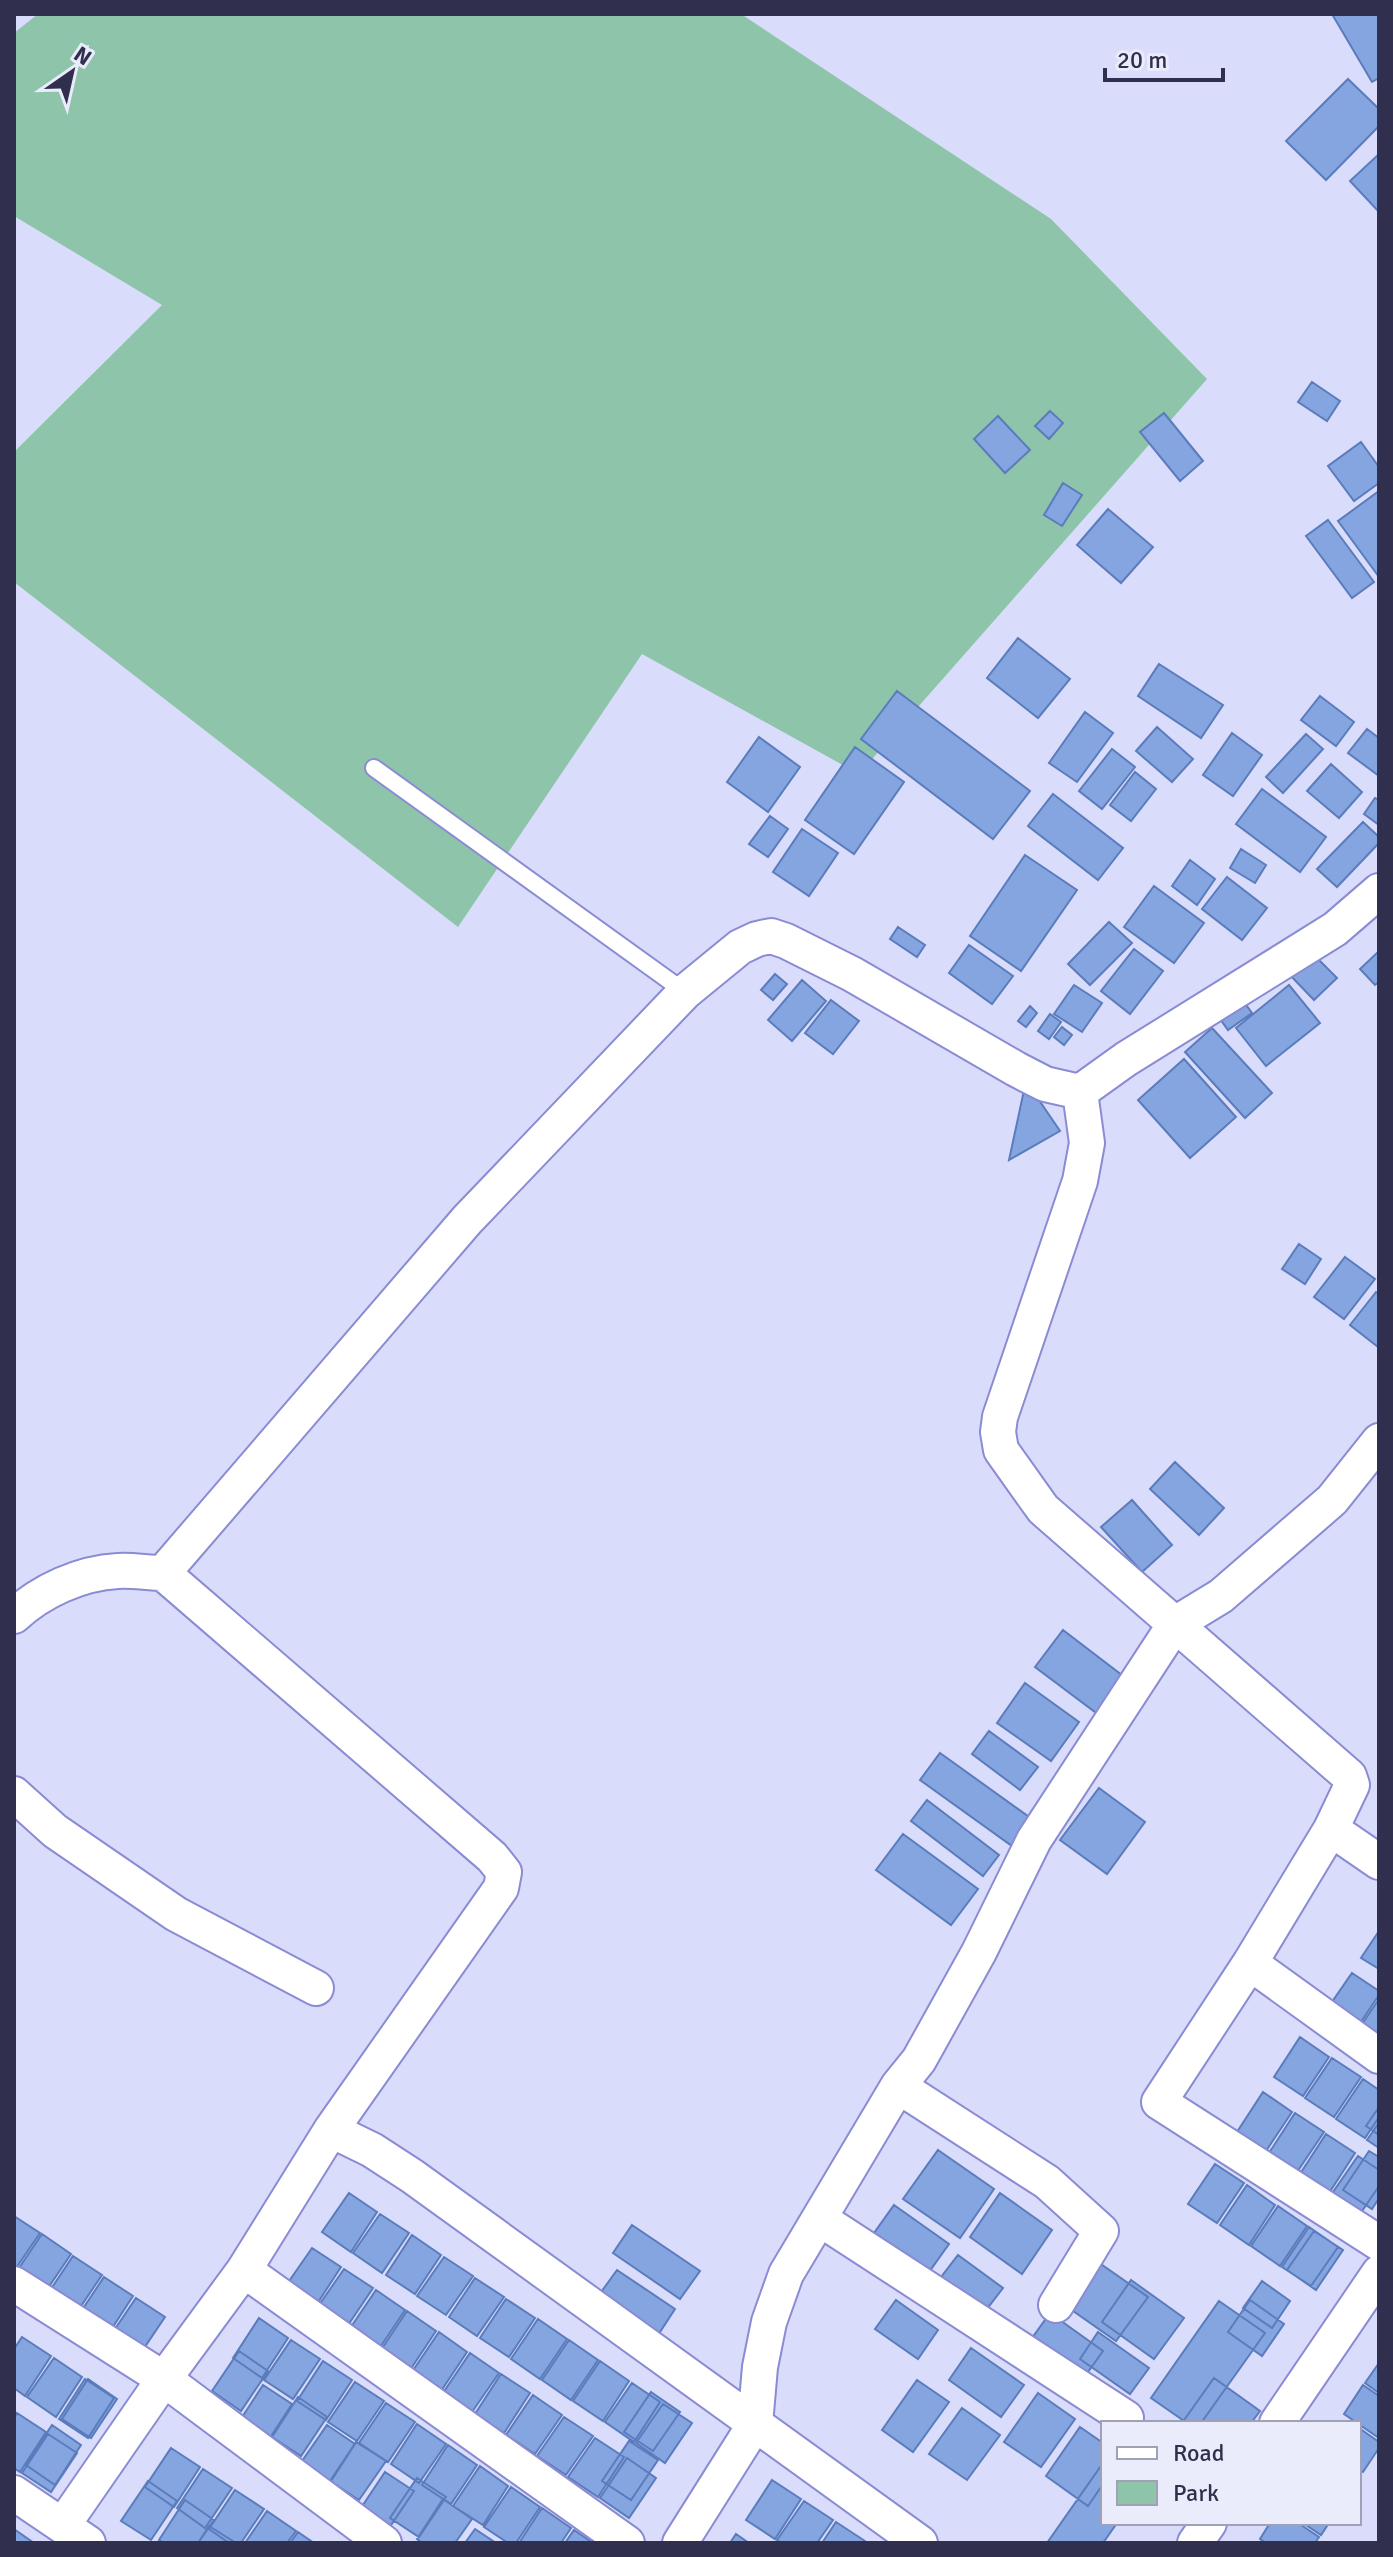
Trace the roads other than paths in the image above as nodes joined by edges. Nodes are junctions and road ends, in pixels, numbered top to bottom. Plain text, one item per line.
1 (374, 768) dead end
2 (1379, 891) edge
3 (685, 992) junction
4 (1080, 1092) junction
5 (1379, 1441) edge
6 (163, 1573) junction
7 (14, 1616) edge
8 (1175, 1624) junction
9 (14, 1794) edge
10 (1331, 1829) junction
11 (1379, 1862) edge
12 (1250, 1963) junction
13 (316, 1988) dead end
14 (1379, 2056) edge
15 (898, 2086) junction
16 (331, 2130) junction
17 (820, 2219) junction
18 (1379, 2243) edge
19 (244, 2270) junction
20 (1379, 2273) edge
21 (14, 2284) edge
22 (1056, 2305) dead end
23 (164, 2379) junction
24 (1126, 2418) dead end
25 (1278, 2421) edge
26 (755, 2424) junction
27 (14, 2493) edge
28 (1208, 2525) edge
29 (76, 2534) edge
30 (384, 2543) edge
31 (627, 2543) edge
32 (680, 2543) edge
33 (920, 2543) edge
34 (1195, 2543) edge

1 - 3 lane
2 - 4 street
3 - 4 street
3 - 6 street
4 - 8 street
5 - 8 street
6 - 7 street
6 - 16 street
8 - 10 street
8 - 15 street
9 - 13 street
10 - 11 street
10 - 12 street
12 - 14 street
12 - 18 street
15 - 17 street
15 - 22 street
16 - 19 street
16 - 26 street
17 - 24 street
17 - 26 street
19 - 23 street
19 - 31 street
20 - 25 street
21 - 23 street
23 - 29 street
23 - 30 street
26 - 32 street
26 - 33 street
27 - 29 street
28 - 34 street

